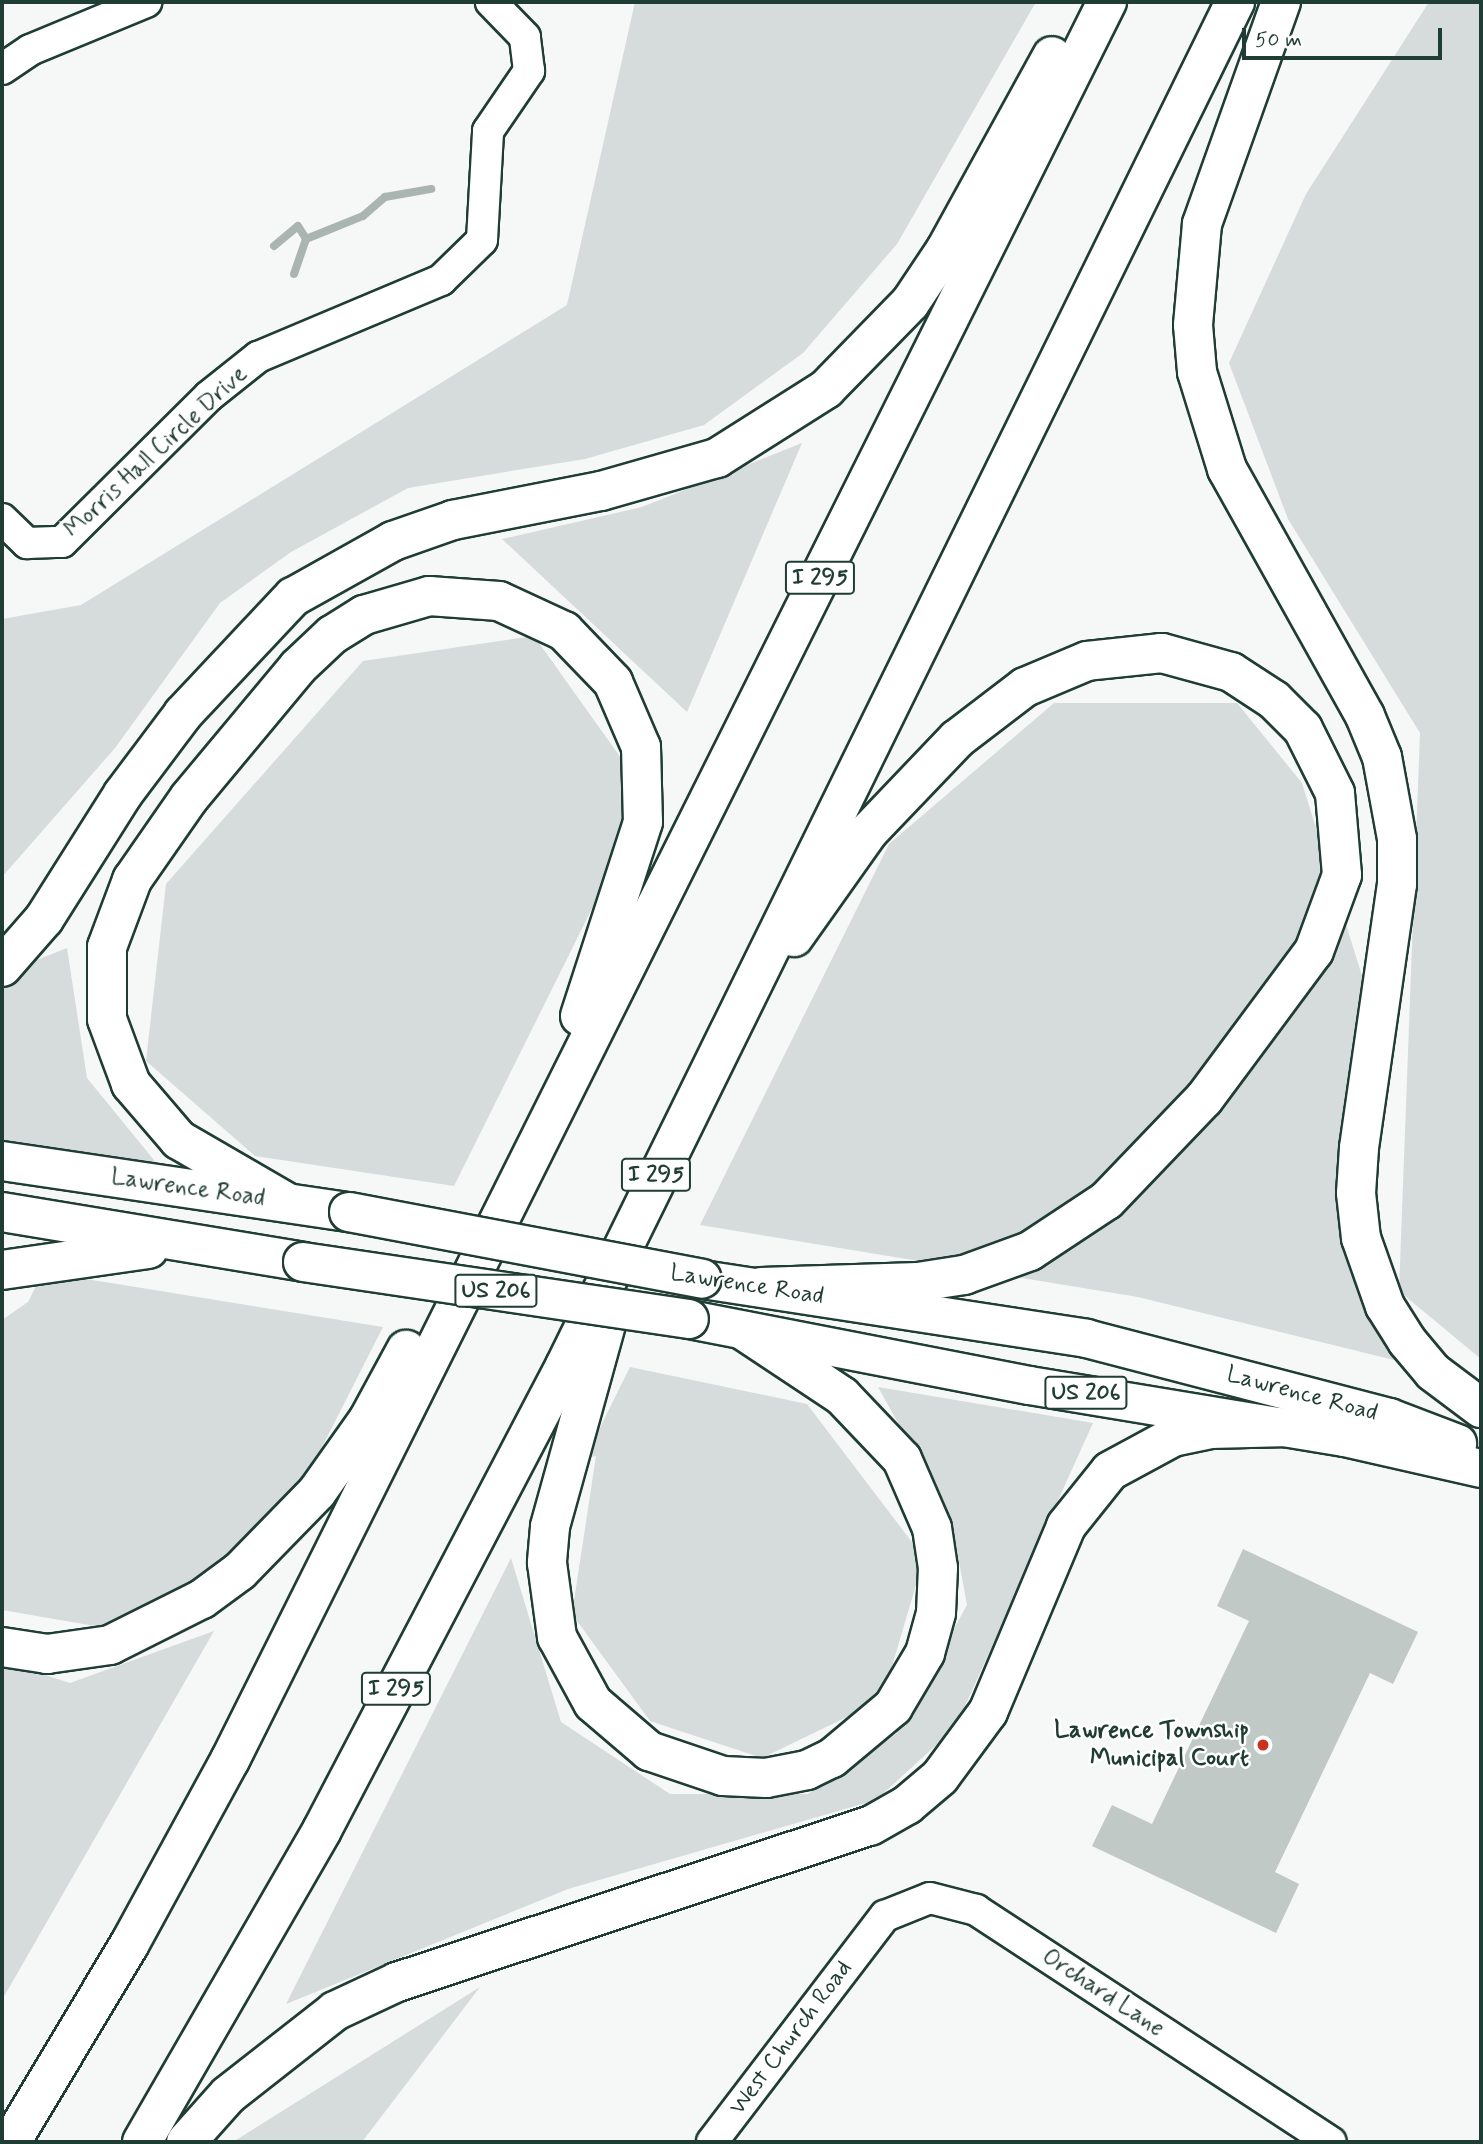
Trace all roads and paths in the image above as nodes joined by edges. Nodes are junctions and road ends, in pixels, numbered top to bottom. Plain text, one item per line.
1 (146, 2) edge
2 (491, 2) edge
3 (1082, 2) edge
4 (1107, 2) edge
5 (1236, 2) edge
6 (1281, 2) edge
7 (2, 69) edge
8 (2, 519) edge
9 (2, 967) edge
10 (681, 1125) junction
11 (534, 1154) junction
12 (2, 1161) edge
13 (286, 1202) junction
14 (2, 1212) edge
15 (631, 1225) junction
16 (215, 1246) junction
17 (475, 1268) junction
18 (2, 1270) edge
19 (702, 1279) joint
20 (761, 1287) junction
21 (690, 1319) joint
22 (744, 1331) junction
23 (1481, 1408) edge
24 (1290, 1427) junction
25 (1481, 1452) edge
26 (1481, 1468) edge
27 (2, 1647) edge
28 (870, 1933) joint
29 (11, 2142) edge
30 (142, 2142) edge
31 (186, 2142) edge
32 (712, 2142) edge
33 (1331, 2142) edge

1 - 7 street
2 - 8 street, Morris Hall Circle Drive
3 - 9 highway
4 - 11 highway, I 295
5 - 10 highway, I 295
6 - 23 highway
10 - 15 highway, I 295
10 - 20 highway
11 - 13 highway
11 - 17 highway, I 295
12 - 13 highway, Lawrence Road / US 206
13 - 19 highway, Lawrence Road / US 206, bridge
14 - 16 highway, Lawrence Road / US 206
15 - 22 highway
15 - 30 highway, I 295
16 - 18 highway
16 - 21 highway, Lawrence Road / US 206, bridge
17 - 27 highway
17 - 29 highway, I 295
19 - 20 main road, Lawrence Road / US 206
20 - 25 main road, Lawrence Road / US 206
21 - 22 main road, Lawrence Road / US 206
22 - 24 main road, Lawrence Road / US 206
24 - 26 main road, Lawrence Road / US 206
24 - 31 highway
28 - 32 street, West Church Road
28 - 33 street, Orchard Lane

